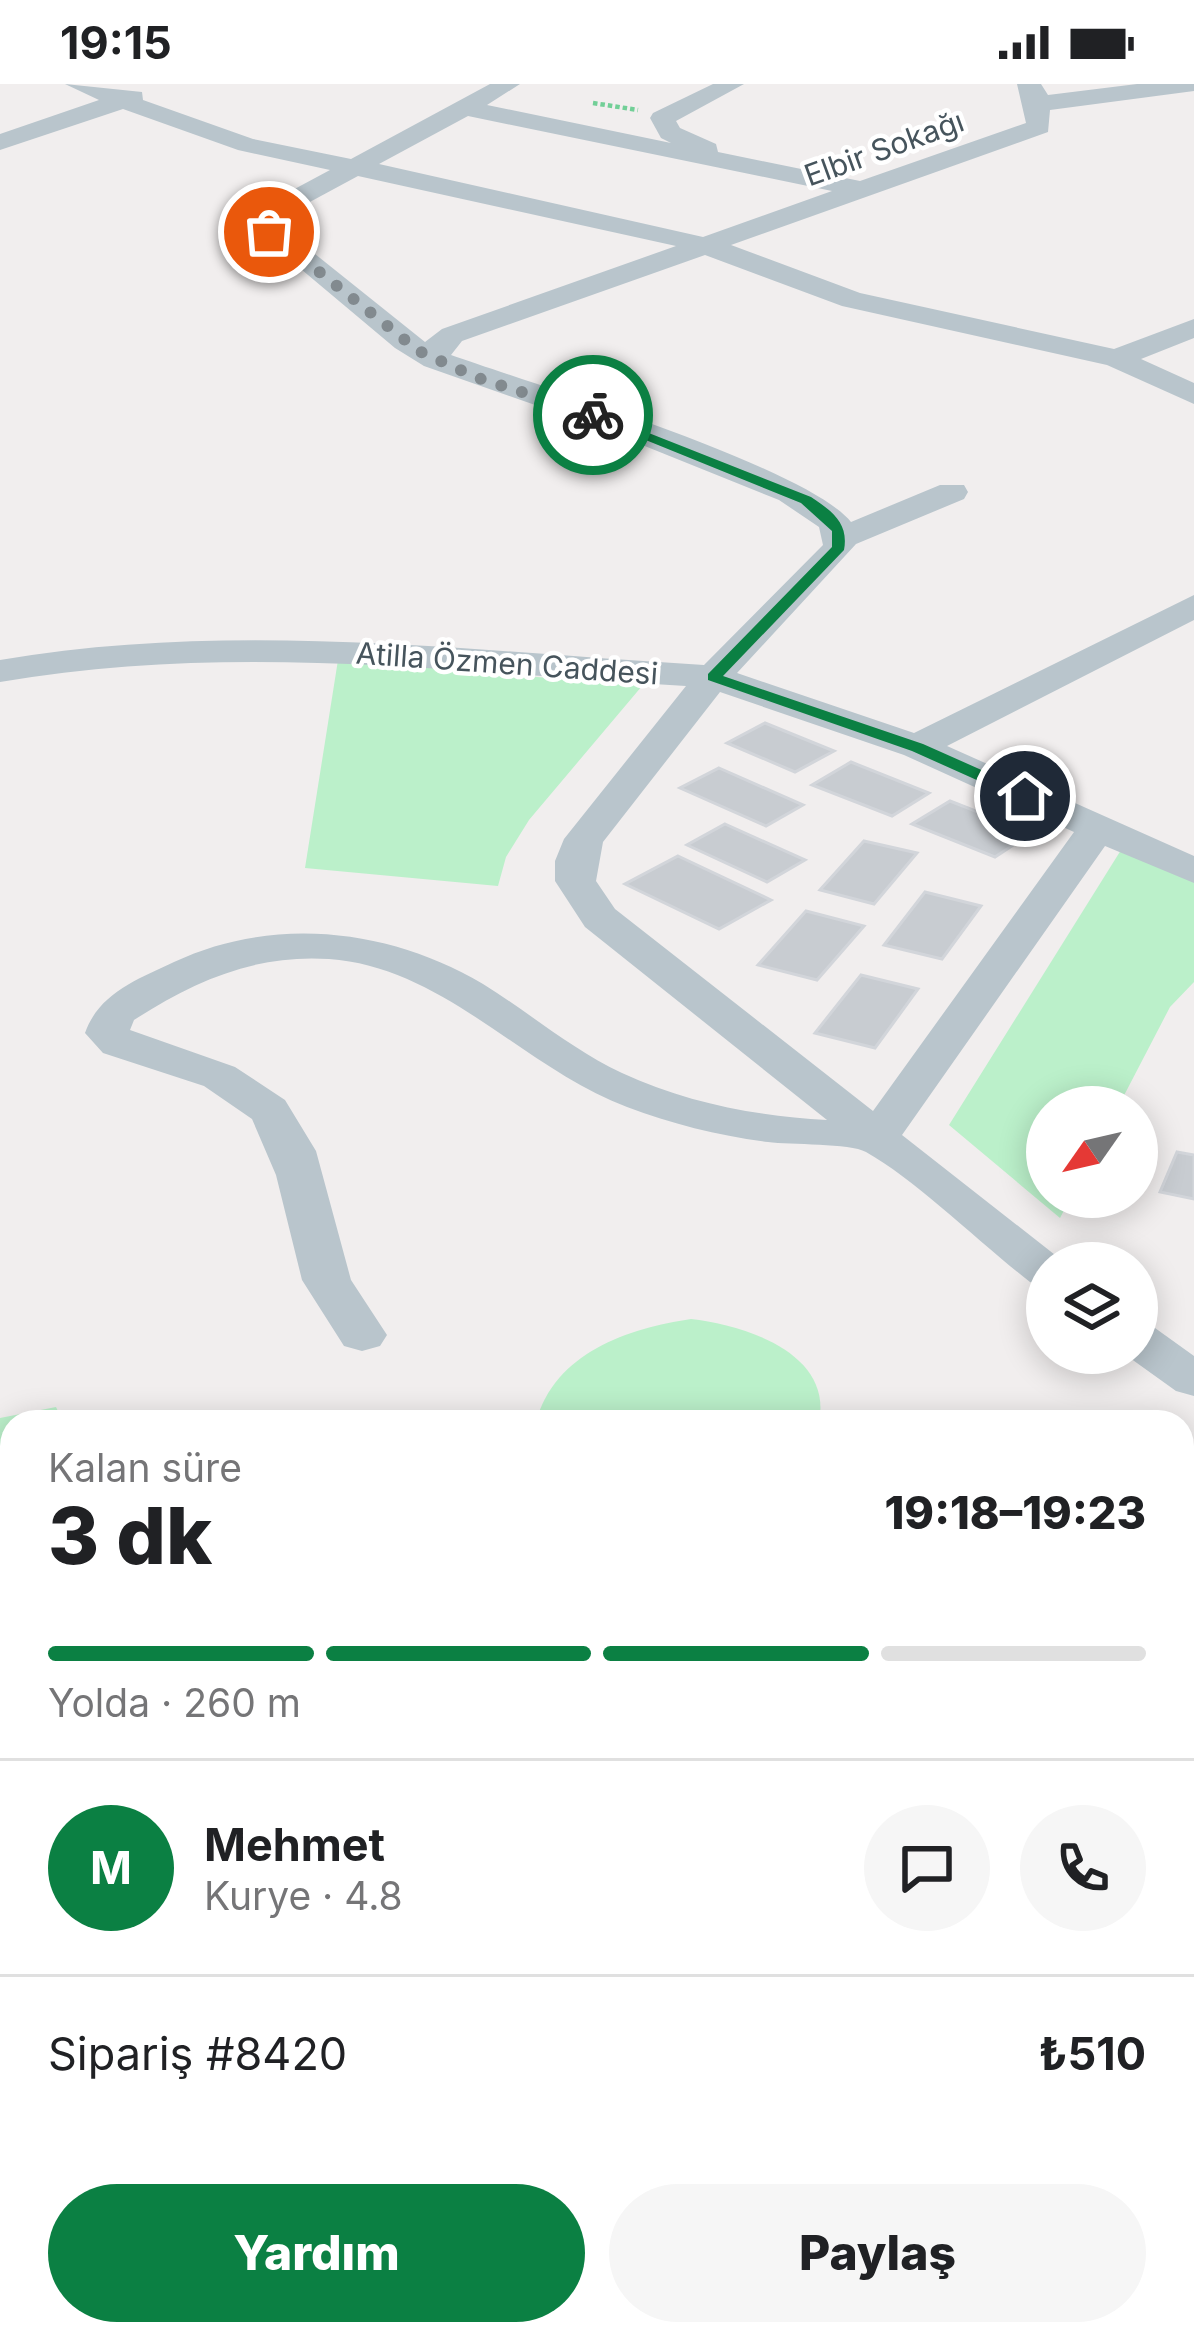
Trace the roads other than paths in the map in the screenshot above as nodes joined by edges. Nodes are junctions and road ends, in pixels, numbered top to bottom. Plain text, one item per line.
1 (77, 84) edge
2 (165, 84) edge
3 (508, 84) edge
4 (732, 84) edge
5 (1194, 84) edge
6 (1033, 94) edge
7 (122, 102) junction
8 (461, 107) junction
9 (0, 142) edge
10 (351, 165) junction
11 (869, 188) junction
12 (710, 247) junction
13 (1194, 328) edge
14 (1116, 358) junction
15 (435, 360) junction
16 (1194, 395) edge
17 (952, 492) dead end
18 (840, 539) junction
19 (1194, 606) edge
20 (0, 671) edge
21 (713, 677) junction
22 (917, 747) junction
23 (1097, 828) junction
24 (1194, 871) edge
25 (879, 1135) junction
26 (1026, 1254) edge
27 (362, 1335) dead end
28 (1158, 1354) edge
29 (1194, 1380) edge

1 - 7 street
2 - 7 street
3 - 8 street
4 - 11 street
5 - 6 street
6 - 11 street, Elbir Sokağı
7 - 9 street
7 - 10 street
8 - 10 street
8 - 11 street
10 - 12 street
10 - 15 street
11 - 12 street, Elbir Sokağı
12 - 14 street
12 - 15 street, Elbir Sokağı
13 - 14 street
14 - 16 street
15 - 18 street
17 - 18 street
18 - 21 street
19 - 22 street
20 - 21 street, Atilla Özmen Caddesi
21 - 22 street, Atilla Özmen Caddesi
21 - 25 street
22 - 23 street, Atilla Özmen Caddesi
23 - 24 street, Atilla Özmen Caddesi
23 - 25 street
25 - 26 street
25 - 27 street
28 - 29 street

